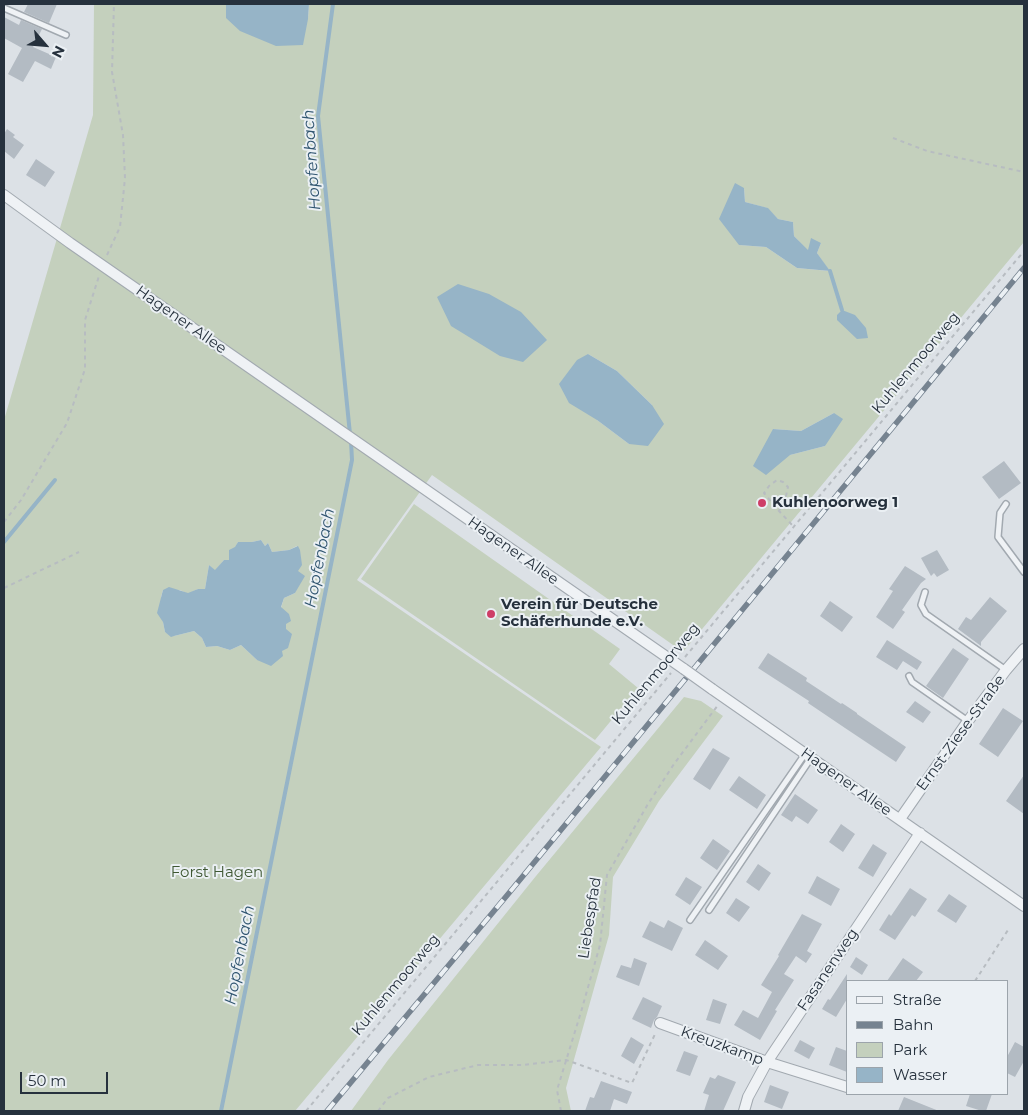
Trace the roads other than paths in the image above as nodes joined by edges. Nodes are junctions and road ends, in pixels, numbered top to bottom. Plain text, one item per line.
1 (4, 8) edge
2 (66, 35) dead end
3 (4, 195) edge
4 (1006, 504) dead end
5 (1024, 572) edge
6 (925, 592) dead end
7 (1024, 649) edge
8 (1006, 670) junction
9 (909, 676) dead end
10 (968, 721) junction
11 (808, 755) junction
12 (900, 819) junction
13 (920, 833) junction
14 (1024, 906) edge
15 (710, 910) dead end
16 (690, 920) dead end
17 (660, 1023) road end
18 (767, 1062) junction
19 (846, 1087) edge
20 (744, 1111) edge

1 - 2 lane
3 - 11 street, Hagener Allee, bridge
4 - 5 lane
6 - 8 lane
7 - 8 street, Ernst-Ziese-Straße
8 - 10 street, Ernst-Ziese-Straße
9 - 10 lane
10 - 12 street, Ernst-Ziese-Straße
11 - 12 street, Hagener Allee
11 - 15 lane
11 - 16 lane
12 - 13 street, Hagener Allee
13 - 14 street, Hagener Allee
13 - 18 street, Fasanenweg
17 - 18 street, Kreuzkamp
18 - 19 street, Kreuzkamp
18 - 20 street, Fasanenweg

